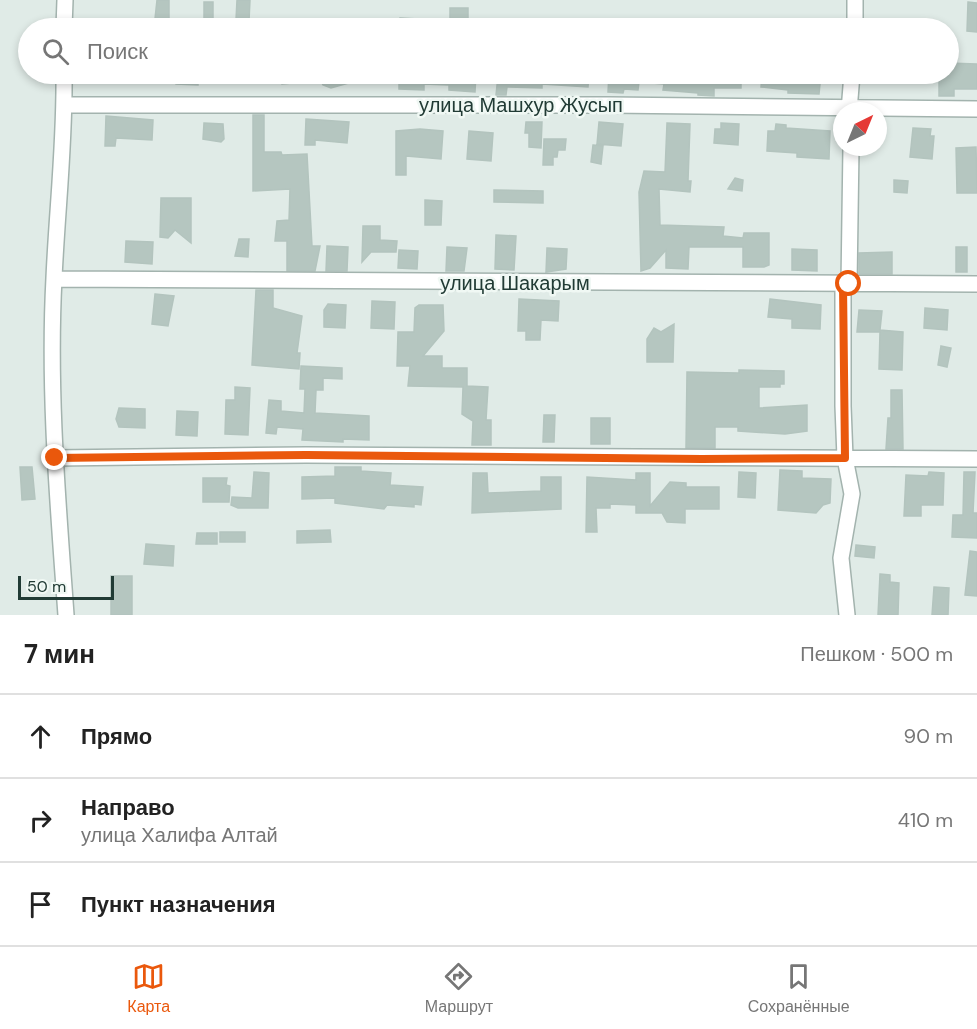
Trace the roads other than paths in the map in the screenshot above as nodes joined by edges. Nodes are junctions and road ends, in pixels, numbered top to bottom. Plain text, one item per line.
1 (65, 0) edge
2 (855, 0) edge
3 (64, 18) edge
4 (855, 18) edge
5 (64, 84) edge
6 (851, 84) edge
7 (850, 102) edge
8 (64, 105) junction
9 (833, 109) edge
10 (887, 109) edge
11 (977, 109) edge
12 (851, 156) edge
13 (54, 279) junction
14 (846, 284) junction
15 (977, 284) edge
16 (55, 458) junction
17 (845, 458) junction
18 (977, 459) edge
19 (66, 615) edge
20 (847, 615) edge

1 - 3 street
2 - 4 street
5 - 8 street
6 - 7 street
8 - 9 street, улица Машхур Жусып
8 - 13 street
10 - 11 street, улица Машхур Жусып
12 - 14 street
13 - 14 street, улица Шакарым
13 - 16 street
14 - 15 street, улица Шакарым
14 - 17 street
16 - 17 street
16 - 19 street
17 - 18 street
17 - 20 street

